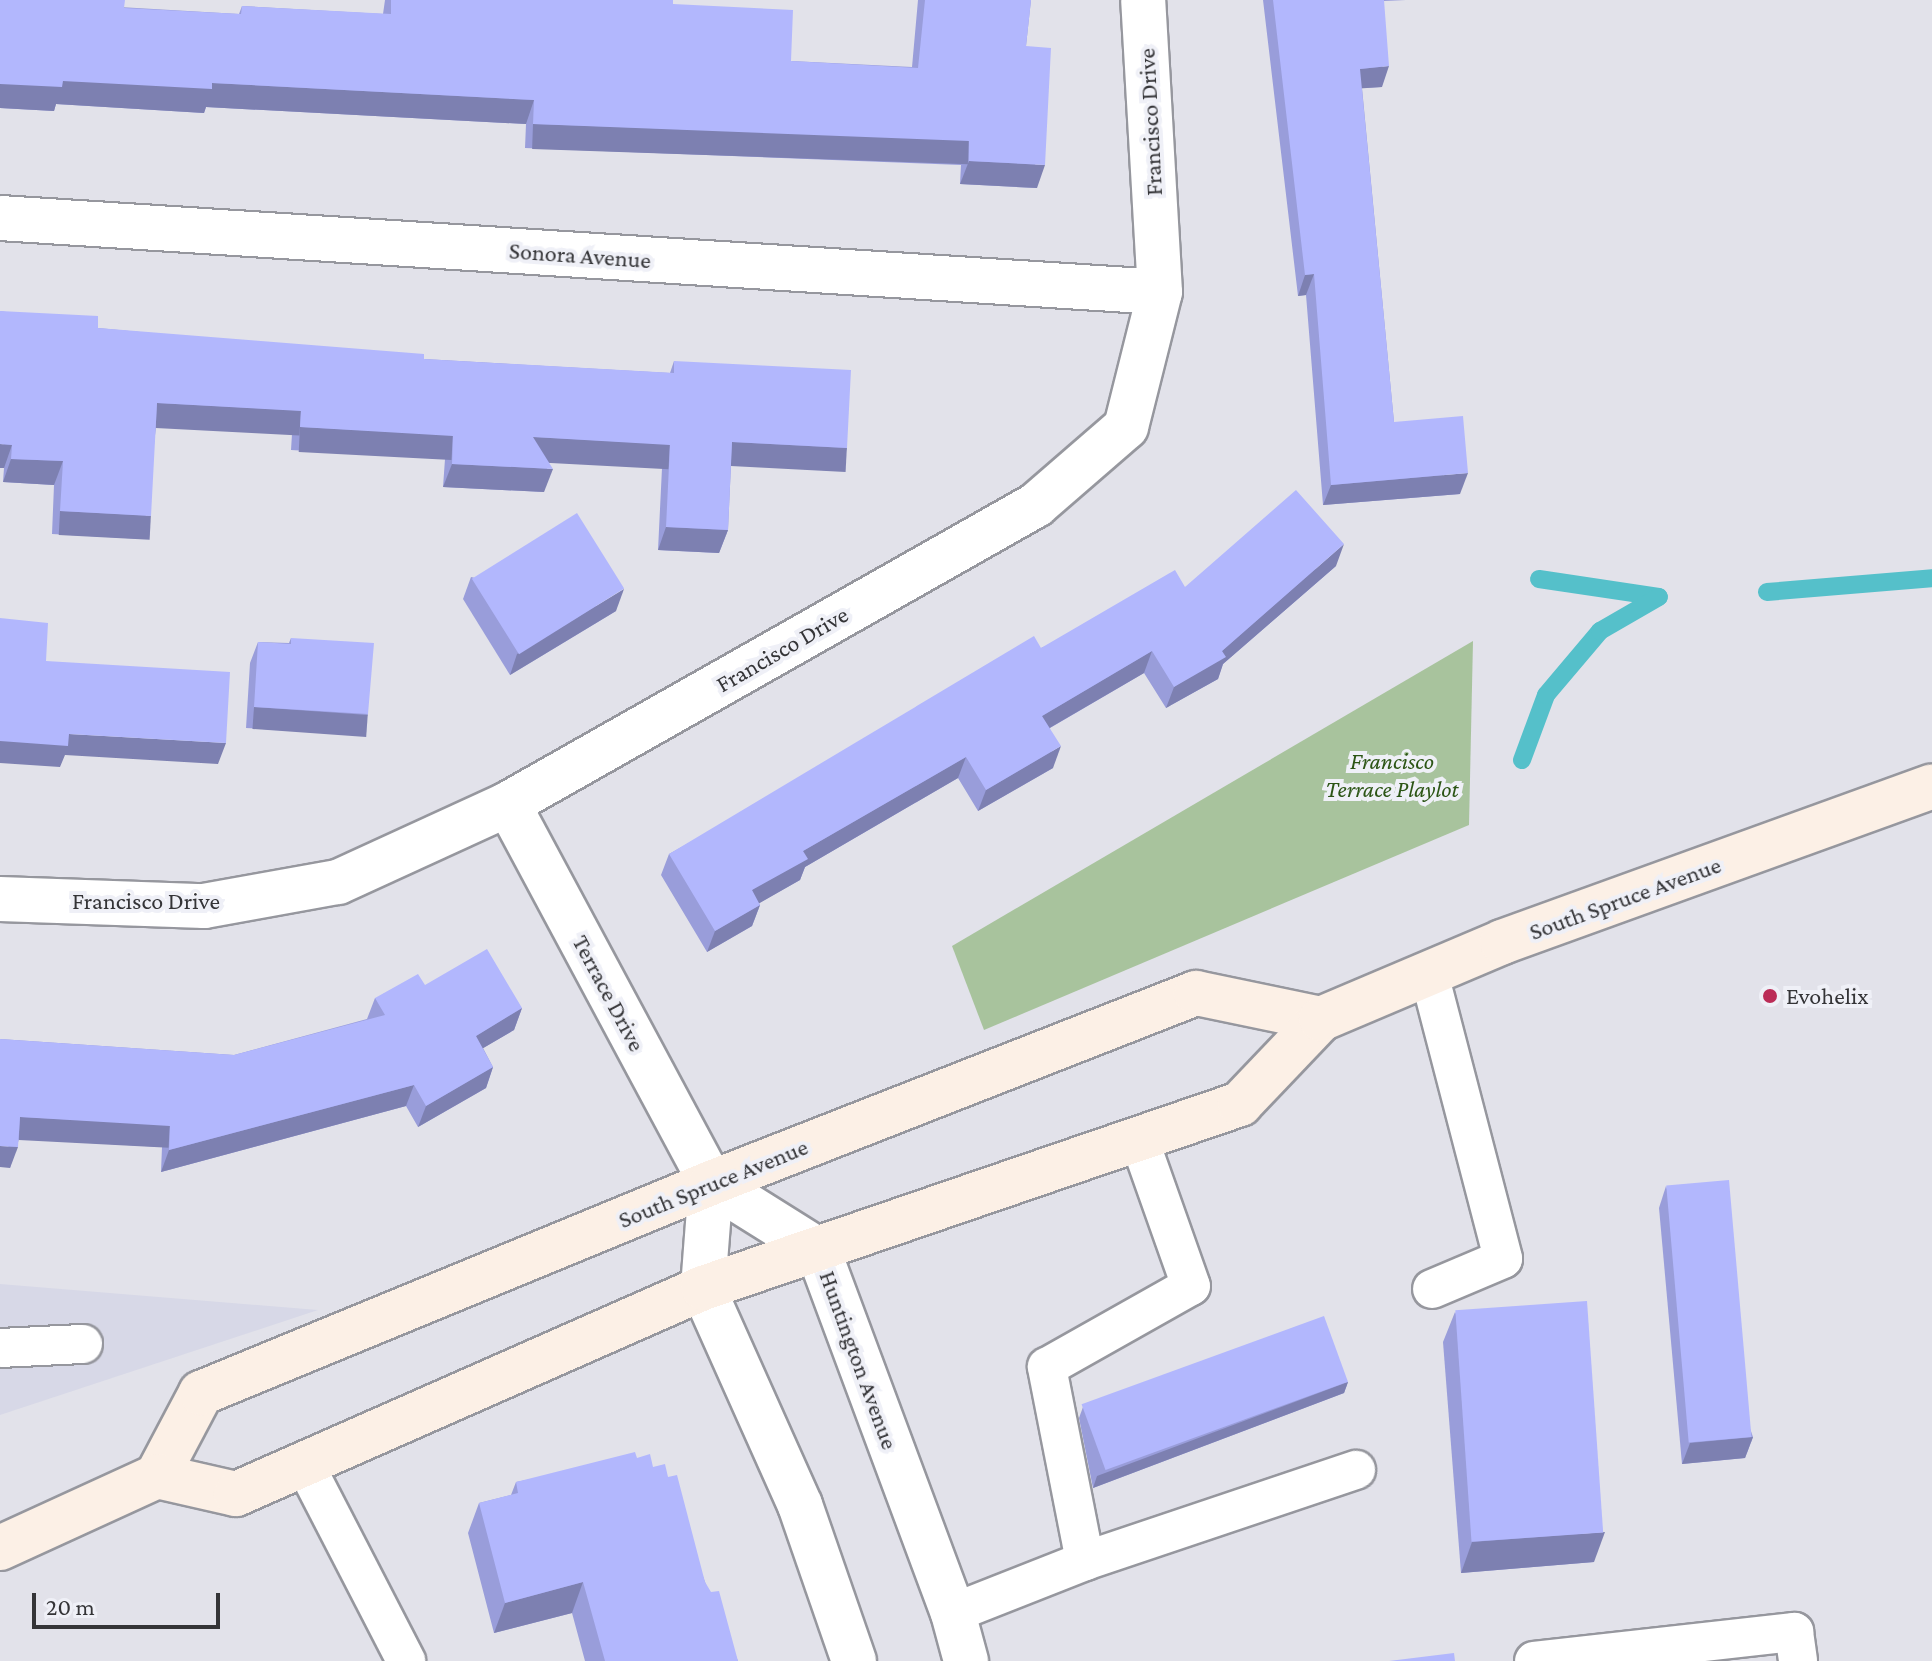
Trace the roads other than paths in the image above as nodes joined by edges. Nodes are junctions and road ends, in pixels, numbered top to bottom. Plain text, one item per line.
1 (1143, 0) edge
2 (0, 218) edge
3 (1160, 292) junction
4 (1932, 786) edge
5 (508, 804) junction
6 (0, 899) edge
7 (1429, 974) junction
8 (1321, 1019) junction
9 (1139, 1139) junction
10 (711, 1183) junction
11 (818, 1250) junction
12 (703, 1288) junction
13 (1432, 1289) dead end
14 (83, 1344) dead end
15 (0, 1348) edge
16 (304, 1463) junction
17 (1356, 1470) dead end
18 (157, 1476) junction
19 (0, 1548) edge
20 (1085, 1561) junction
21 (953, 1613) junction
22 (406, 1661) edge
23 (854, 1661) edge
24 (966, 1661) edge
25 (1534, 1661) edge
26 (1798, 1661) edge

1 - 3 street, Francisco Drive
2 - 3 street, Sonora Avenue
3 - 5 street, Francisco Drive
4 - 7 main road, South Spruce Avenue
5 - 6 street, Francisco Drive
5 - 10 street, Terrace Drive
7 - 8 main road, South Spruce Avenue
7 - 13 lane
8 - 9 main road, South Spruce Avenue
8 - 10 main road, South Spruce Avenue
9 - 11 main road, South Spruce Avenue
9 - 20 lane
10 - 11 street, Huntington Avenue
10 - 12 street
10 - 18 main road, South Spruce Avenue
11 - 12 main road, South Spruce Avenue
11 - 21 street, Huntington Avenue
12 - 16 main road, South Spruce Avenue
12 - 23 street
14 - 15 lane
16 - 18 main road, South Spruce Avenue
16 - 22 lane
17 - 20 lane
18 - 19 main road
20 - 21 lane
21 - 24 street, Huntington Avenue
25 - 26 lane

